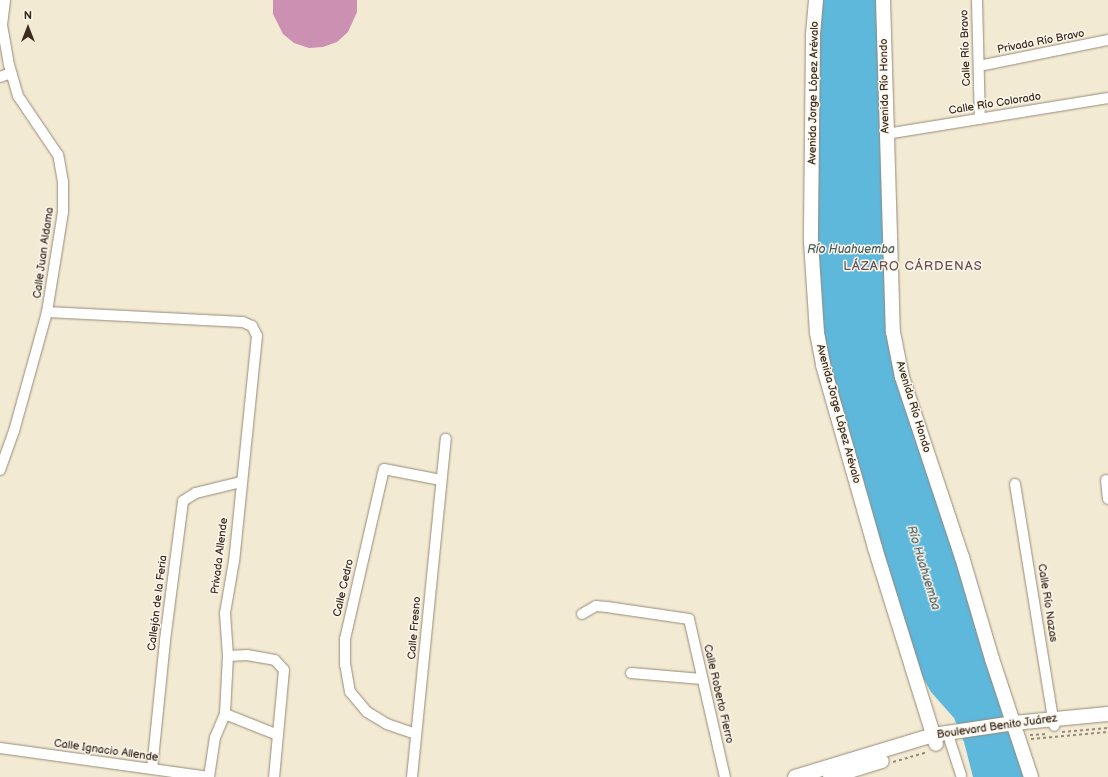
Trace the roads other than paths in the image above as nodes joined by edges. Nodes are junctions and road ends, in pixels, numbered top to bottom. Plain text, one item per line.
1 (5, 0) edge
2 (816, 0) edge
3 (883, 0) edge
4 (977, 0) edge
5 (1108, 40) edge
6 (979, 66) junction
7 (6, 69) edge
8 (0, 77) edge
9 (1108, 98) edge
10 (980, 119) junction
11 (886, 134) junction
12 (47, 312) junction
13 (446, 439) dead end
14 (0, 470) edge
15 (441, 480) junction
16 (1106, 480) dead end
17 (241, 482) junction
18 (1015, 484) dead end
19 (1108, 499) edge
20 (582, 614) dead end
21 (228, 656) junction
22 (631, 673) dead end
23 (702, 679) junction
24 (225, 714) junction
25 (1108, 714) edge
26 (1108, 723) edge
27 (1053, 728) junction
28 (1017, 732) junction
29 (416, 734) junction
30 (278, 735) junction
31 (944, 740) junction
32 (0, 748) edge
33 (152, 769) junction
34 (961, 775) dead end
35 (209, 777) edge
36 (274, 777) edge
37 (412, 777) edge
38 (725, 777) edge
39 (795, 777) edge
40 (830, 777) edge
41 (1031, 777) edge

1 - 7 street, Calle Juan Aldama
2 - 31 street, Avenida Jorge López Arévalo
3 - 11 street, Avenida Río Hondo
4 - 6 street, Calle Río Bravo
5 - 6 street, Privada Río Bravo
6 - 10 street, Calle Río Bravo
7 - 8 street
7 - 12 street, Calle Juan Aldama
9 - 10 street, Calle Río Colorado
10 - 11 street, Calle Río Colorado
11 - 28 street, Avenida Río Hondo
12 - 14 street, Calle Juan Aldama
12 - 17 street, Privada Allende
13 - 15 street, Calle Fresno
15 - 29 street, Calle Fresno
15 - 29 street, Calle Cedro
16 - 19 street
17 - 21 street, Privada Allende
17 - 33 street, Callejón de la Feria
18 - 27 street, Calle Río Nazas
20 - 23 street, Calle Roberto Fierro
21 - 24 street, Privada Allende
21 - 30 street
22 - 23 street
23 - 38 street, Calle Roberto Fierro
24 - 30 street
24 - 35 street, Privada Allende
25 - 27 street, Boulevard Benito Juárez
26 - 27 street, Boulevard Benito Juárez
27 - 28 street, Boulevard Benito Juárez
28 - 31 street, Boulevard Benito Juárez
28 - 41 street, Avenida Río Hondo
29 - 37 street, Calle Fresno
30 - 36 street
31 - 34 street
31 - 39 street, Boulevard Benito Juárez
31 - 40 street, Boulevard Benito Juárez
32 - 33 street, Calle Ignacio Allende
33 - 35 street, Calle Ignacio Allende

